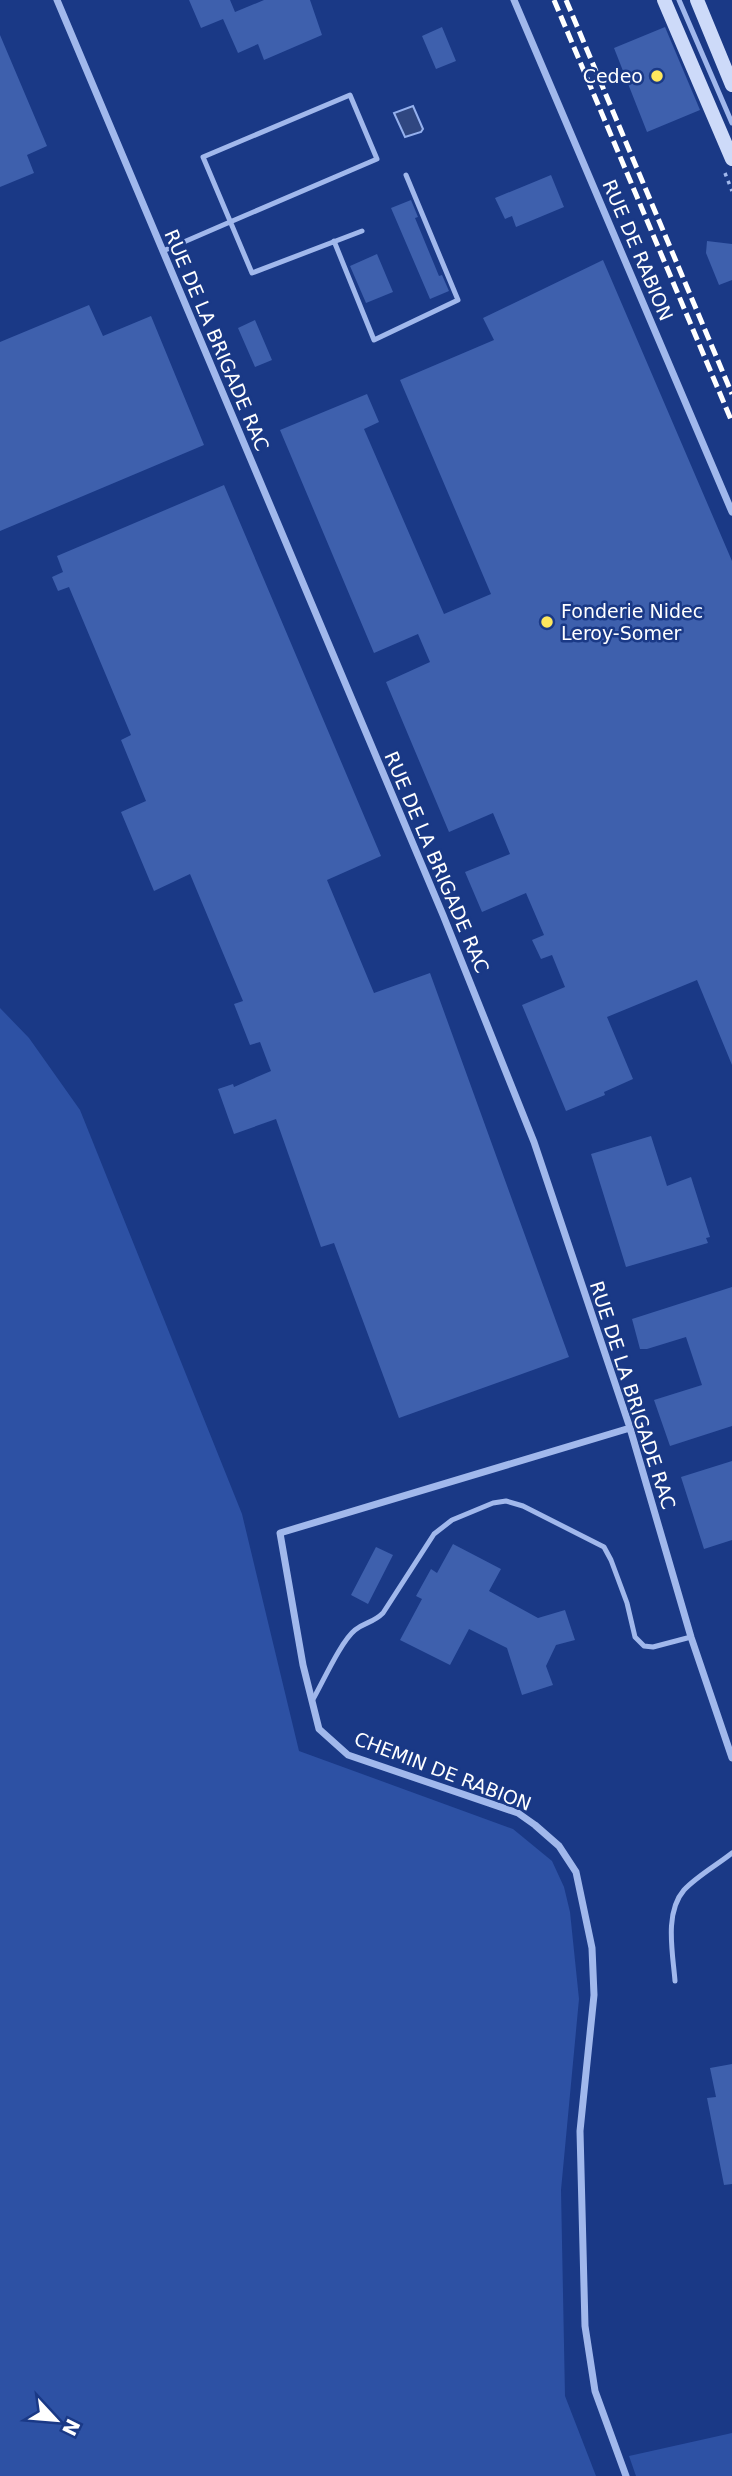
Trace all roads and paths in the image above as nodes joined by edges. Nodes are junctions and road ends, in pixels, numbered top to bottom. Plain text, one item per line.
1 (57, 0) edge
2 (514, 0) edge
3 (664, 0) edge
4 (679, 0) edge
5 (697, 0) edge
6 (732, 85) edge
7 (732, 123) edge
8 (732, 159) edge
9 (406, 175) dead end
10 (230, 222) junction
11 (362, 230) dead end
12 (334, 241) junction
13 (163, 251) junction
14 (732, 512) edge
15 (630, 1428) junction
16 (691, 1637) junction
17 (312, 1702) junction
18 (732, 1758) edge
19 (732, 1853) edge
20 (675, 1981) dead end
21 (625, 2476) edge

1 - 13 street, RUE DE LA BRIGADE RAC
2 - 14 street, RUE DE RABION
3 - 8 main road
4 - 7 lane
5 - 6 main road
9 - 12 lane
10 - 10 lane
10 - 12 lane
10 - 13 lane
11 - 12 lane
13 - 15 street, RUE DE LA BRIGADE RAC
15 - 16 street, RUE DE LA BRIGADE RAC
15 - 17 street, CHEMIN DE RABION
16 - 17 lane
16 - 18 street, RUE DE LA BRIGADE RAC
17 - 21 street, CHEMIN DE RABION
19 - 20 lane

